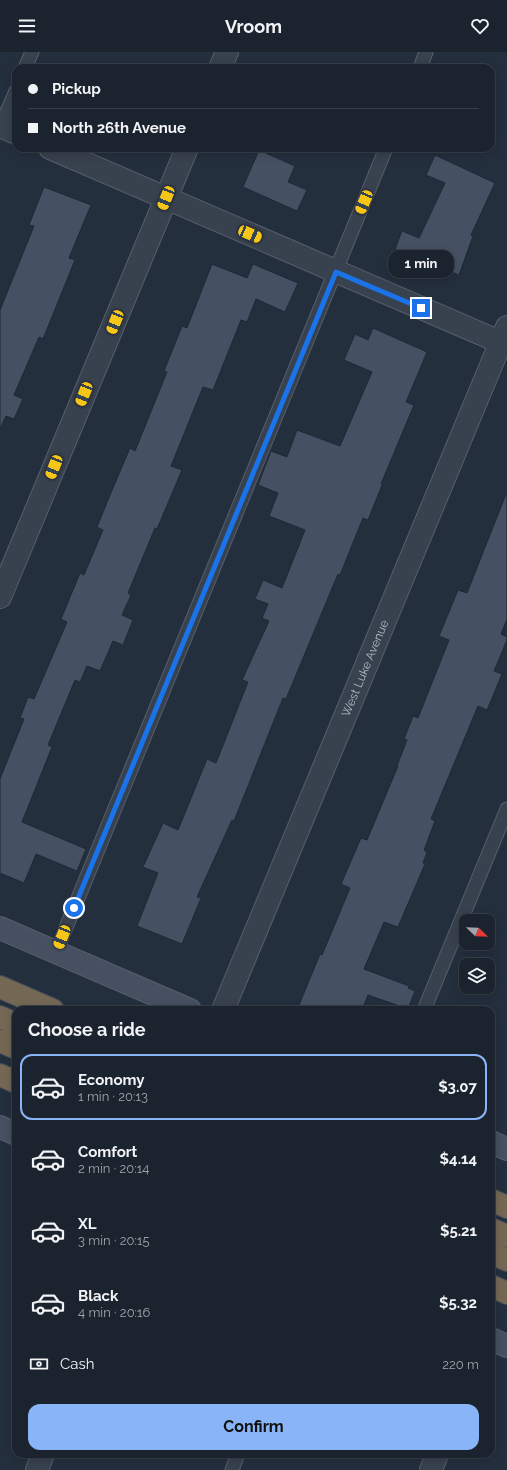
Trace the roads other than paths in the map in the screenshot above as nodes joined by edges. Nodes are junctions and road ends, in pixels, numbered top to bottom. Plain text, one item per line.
1 (32, 52) edge
2 (227, 52) edge
3 (426, 52) edge
4 (27, 64) edge
5 (222, 64) edge
6 (422, 64) edge
7 (12, 100) edge
8 (0, 127) edge
9 (12, 132) edge
10 (59, 152) edge
11 (185, 152) edge
12 (384, 152) edge
13 (166, 198) junction
14 (336, 272) junction
15 (505, 338) edge
16 (0, 597) edge
17 (507, 809) edge
18 (0, 928) edge
19 (56, 952) junction
20 (0, 987) edge
21 (44, 1006) edge
22 (181, 1006) edge
23 (224, 1006) edge
24 (426, 1006) edge
25 (0, 1017) edge
26 (12, 1022) edge
27 (0, 1041) edge
28 (12, 1046) edge
29 (0, 1075) edge
30 (12, 1080) edge
31 (0, 1127) edge
32 (12, 1132) edge
33 (495, 1144) edge
34 (507, 1149) edge
35 (495, 1202) edge
36 (507, 1207) edge
37 (495, 1231) edge
38 (507, 1236) edge
39 (495, 1255) edge
40 (507, 1260) edge
41 (495, 1288) edge
42 (507, 1293) edge
43 (495, 1341) edge
44 (507, 1346) edge
45 (42, 1458) edge
46 (236, 1458) edge
47 (436, 1458) edge
48 (37, 1470) edge
49 (232, 1470) edge
50 (431, 1470) edge

1 - 4 lane
2 - 5 street
3 - 6 lane
7 - 8 lane
8 - 9 street
10 - 13 street
11 - 13 street
12 - 14 lane
13 - 14 street
13 - 16 street
14 - 15 street
14 - 19 lane
15 - 23 street, West Luke Avenue
17 - 24 lane
18 - 19 main road
19 - 22 main road
20 - 21 highway
25 - 26 highway
27 - 28 highway
29 - 30 highway
31 - 32 main road
33 - 34 main road
35 - 36 highway
37 - 38 highway
39 - 40 highway
41 - 42 highway
43 - 44 main road
45 - 48 street
46 - 49 lane
47 - 50 street

